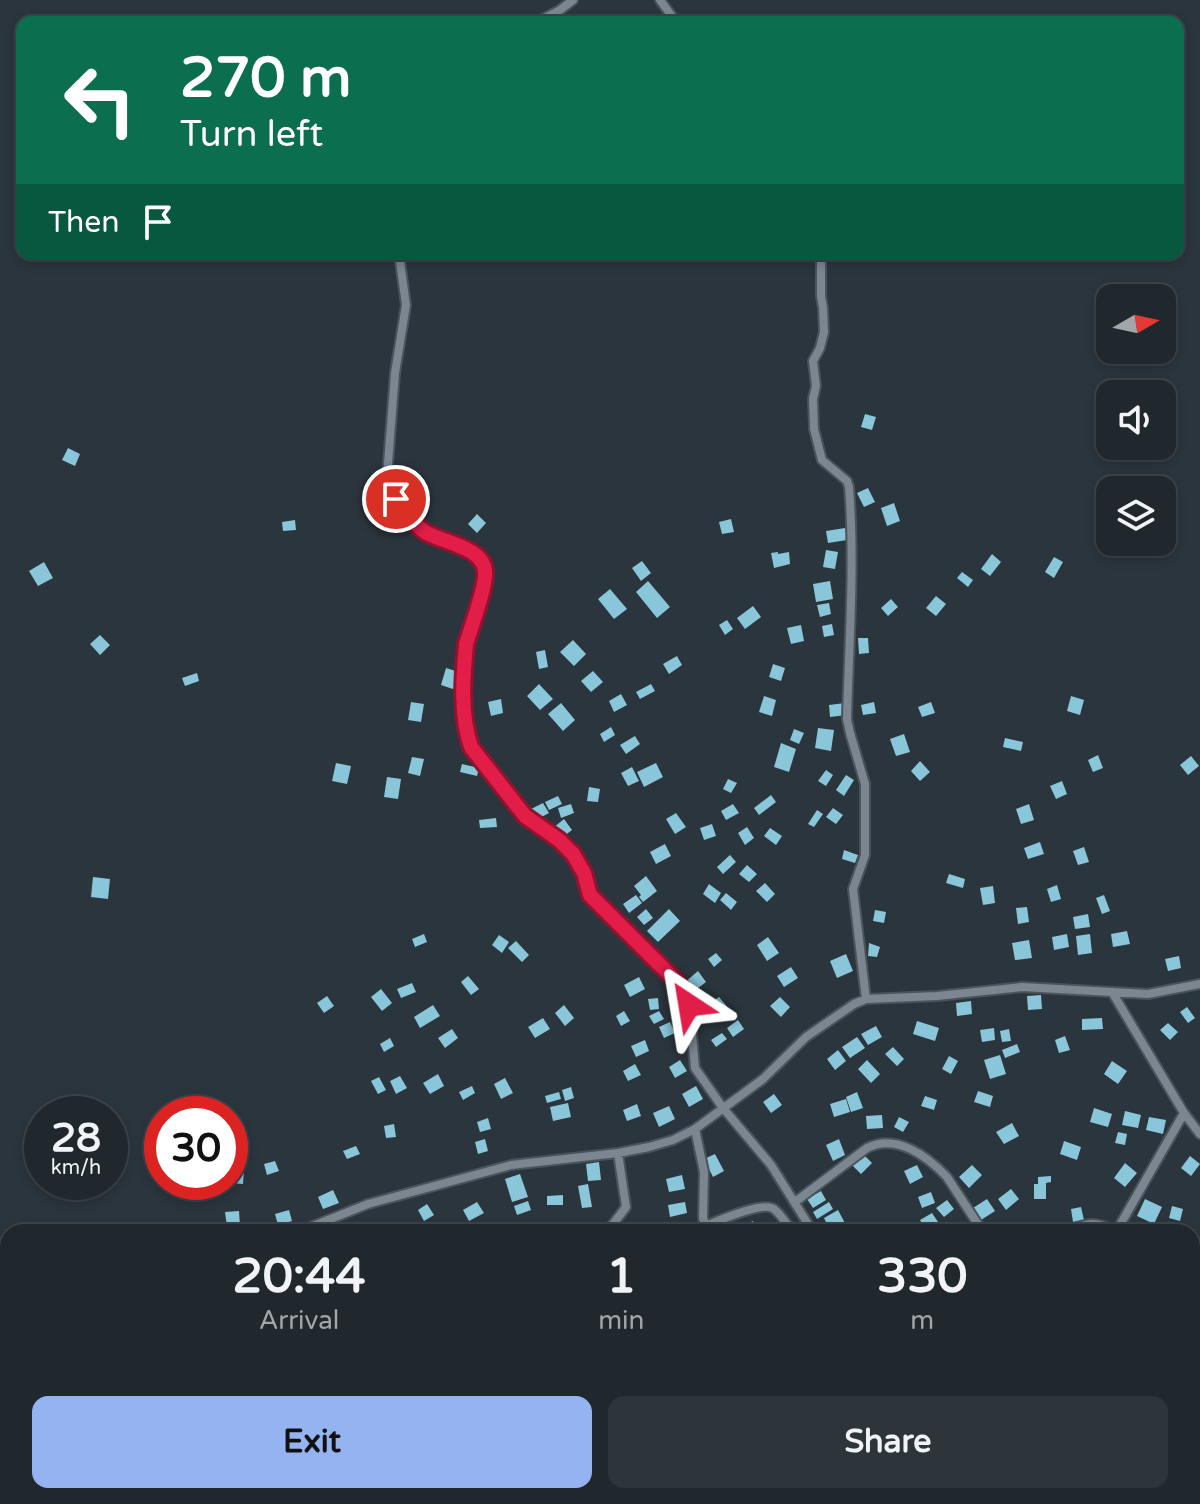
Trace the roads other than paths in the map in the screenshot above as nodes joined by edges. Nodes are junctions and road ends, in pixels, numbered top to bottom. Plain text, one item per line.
1 (573, 0) edge
2 (548, 16) edge
3 (400, 260) edge
4 (821, 260) edge
5 (1200, 984) edge
6 (1112, 992) junction
7 (866, 999) junction
8 (723, 1108) junction
9 (1184, 1113) junction
10 (695, 1129) junction
11 (1200, 1134) edge
12 (618, 1153) junction
13 (795, 1202) junction
14 (318, 1224) edge
15 (613, 1224) edge
16 (705, 1224) edge
17 (711, 1224) edge
18 (787, 1224) edge
19 (808, 1224) edge
20 (978, 1224) edge
21 (1121, 1224) edge

1 - 2 street
3 - 8 street
4 - 7 street
5 - 6 street
6 - 7 street
6 - 9 street
7 - 8 street
8 - 10 street
8 - 13 street
9 - 11 street
9 - 21 street
10 - 12 street
10 - 16 street
12 - 14 street
12 - 15 street
13 - 19 street
13 - 20 street
17 - 18 street

